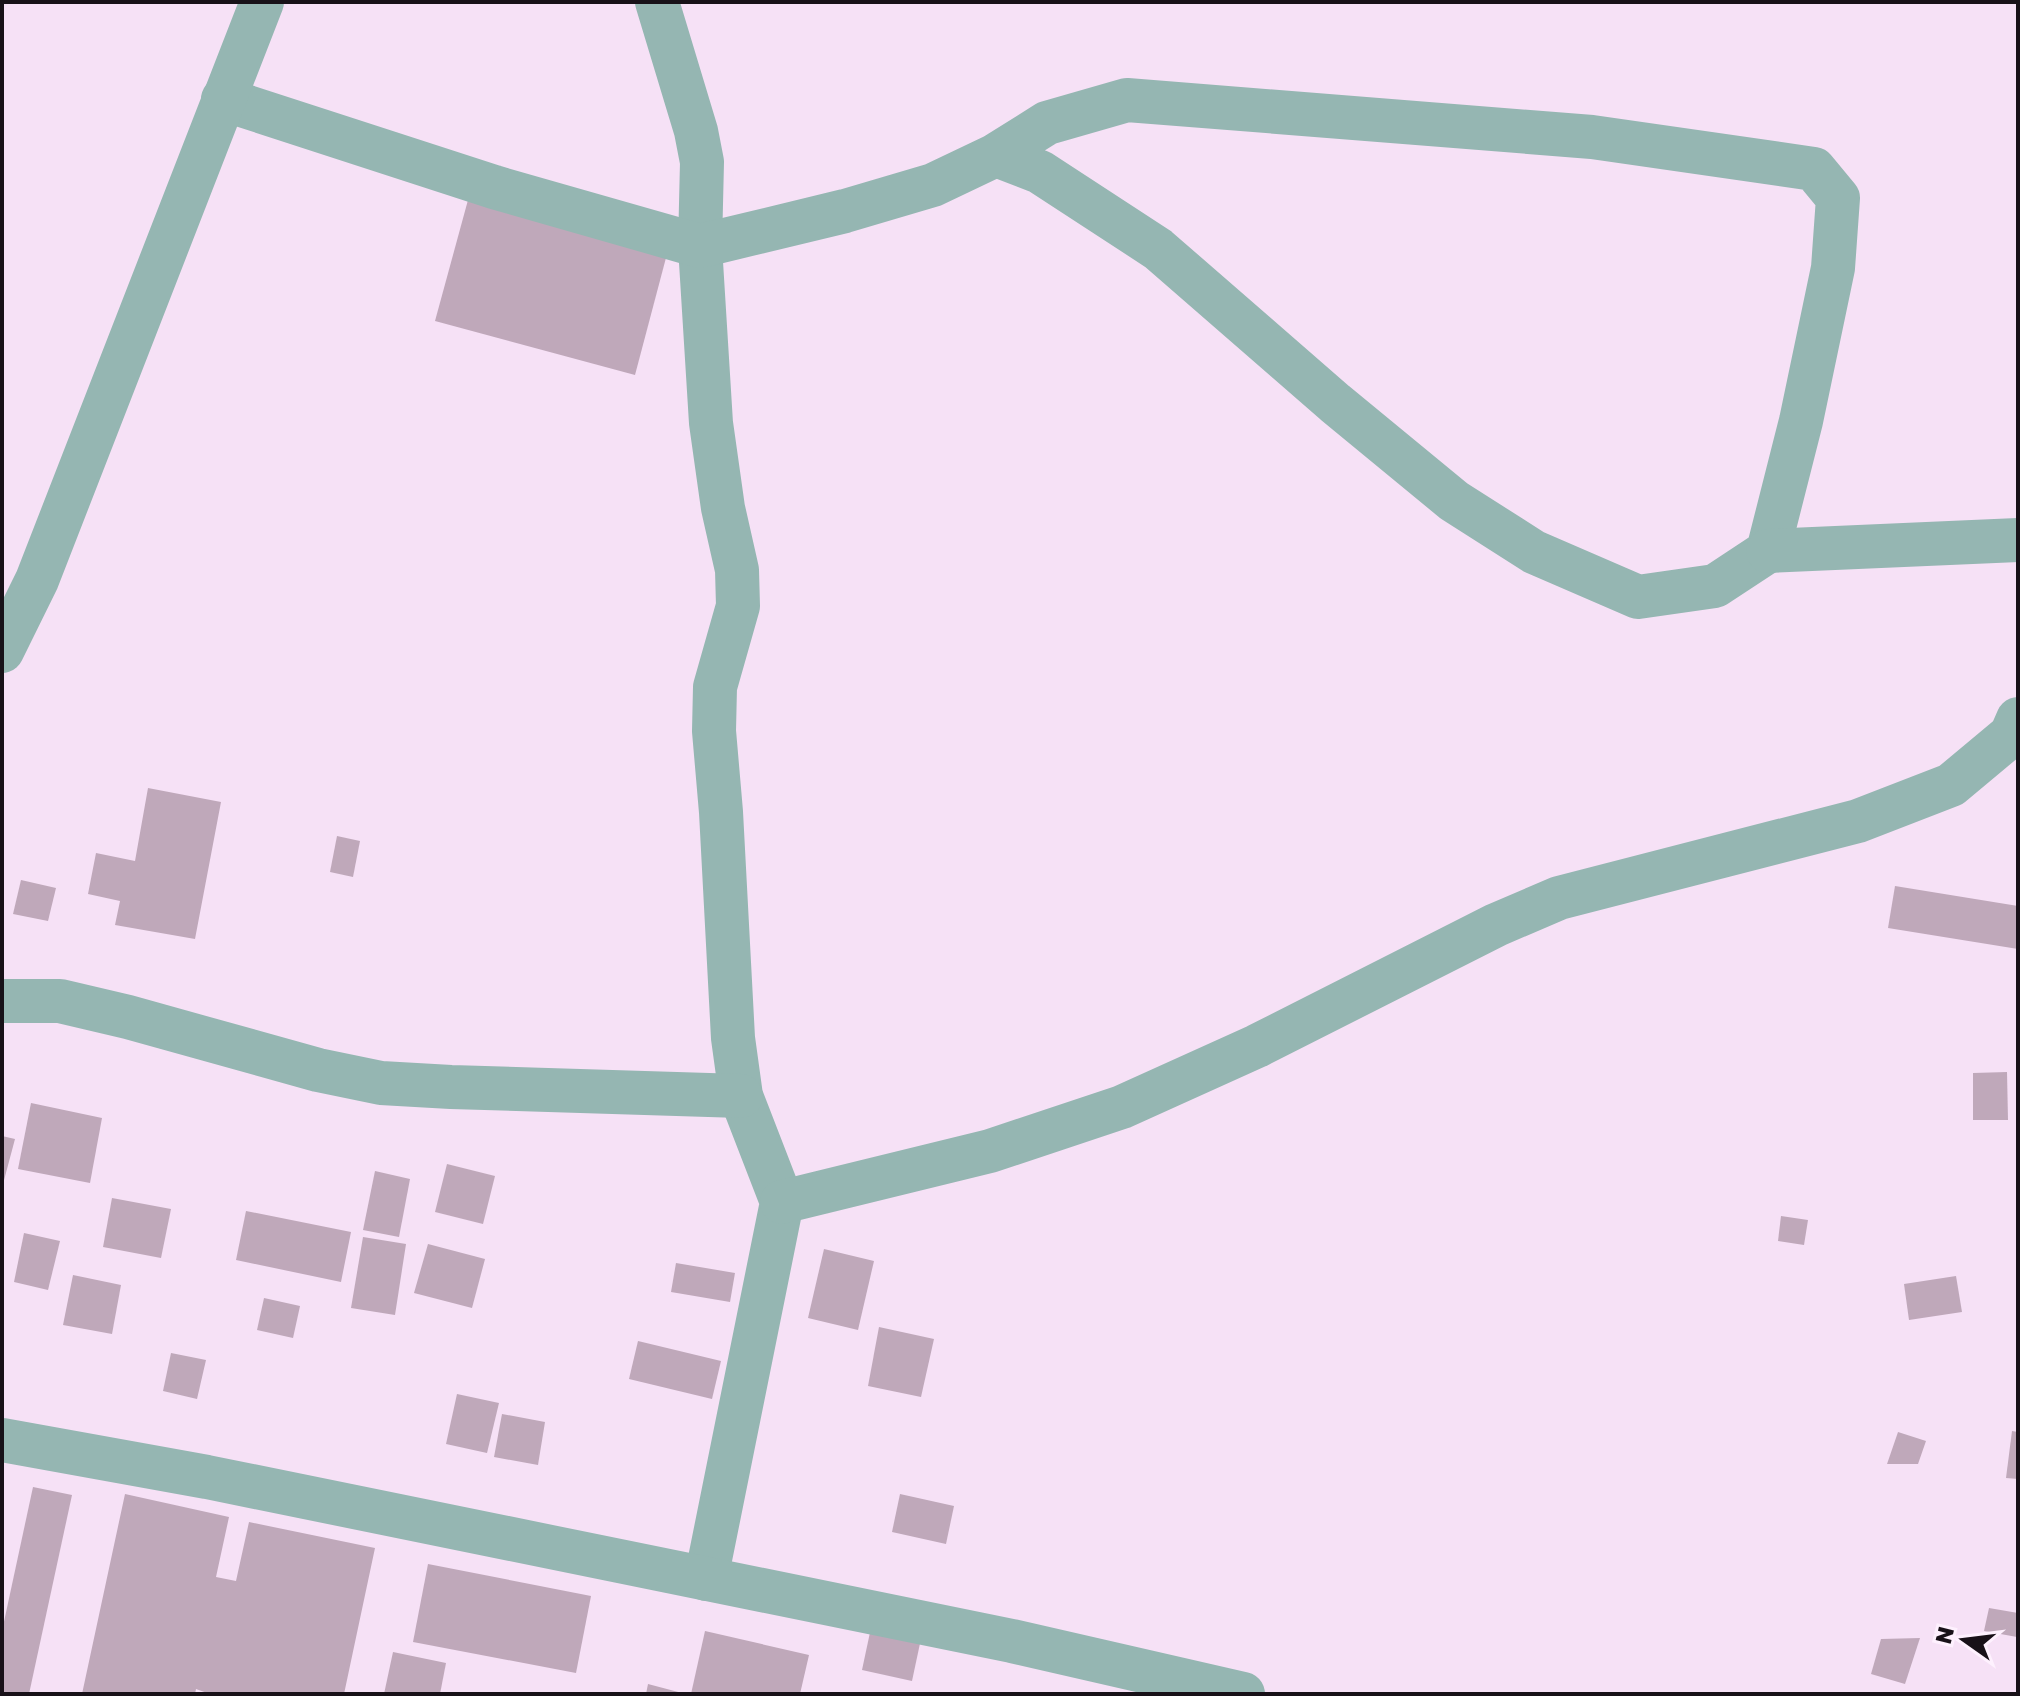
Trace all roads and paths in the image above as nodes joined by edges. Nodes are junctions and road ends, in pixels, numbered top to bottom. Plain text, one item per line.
1 (262, 2) edge
2 (657, 2) edge
3 (223, 99) junction
4 (996, 155) junction
5 (700, 246) junction
6 (2018, 540) edge
7 (1768, 551) junction
8 (2, 651) edge
9 (2018, 719) edge
10 (2, 1001) edge
11 (741, 1096) junction
12 (782, 1202) junction
13 (2, 1440) edge
14 (706, 1579) junction
15 (1243, 1694) edge

1 - 3 street
2 - 5 street
3 - 5 street
3 - 8 street
4 - 5 street
4 - 7 street
4 - 7 street
5 - 11 street
6 - 7 street
9 - 12 street
10 - 11 street
11 - 12 street
12 - 14 street
13 - 14 street
14 - 15 street

